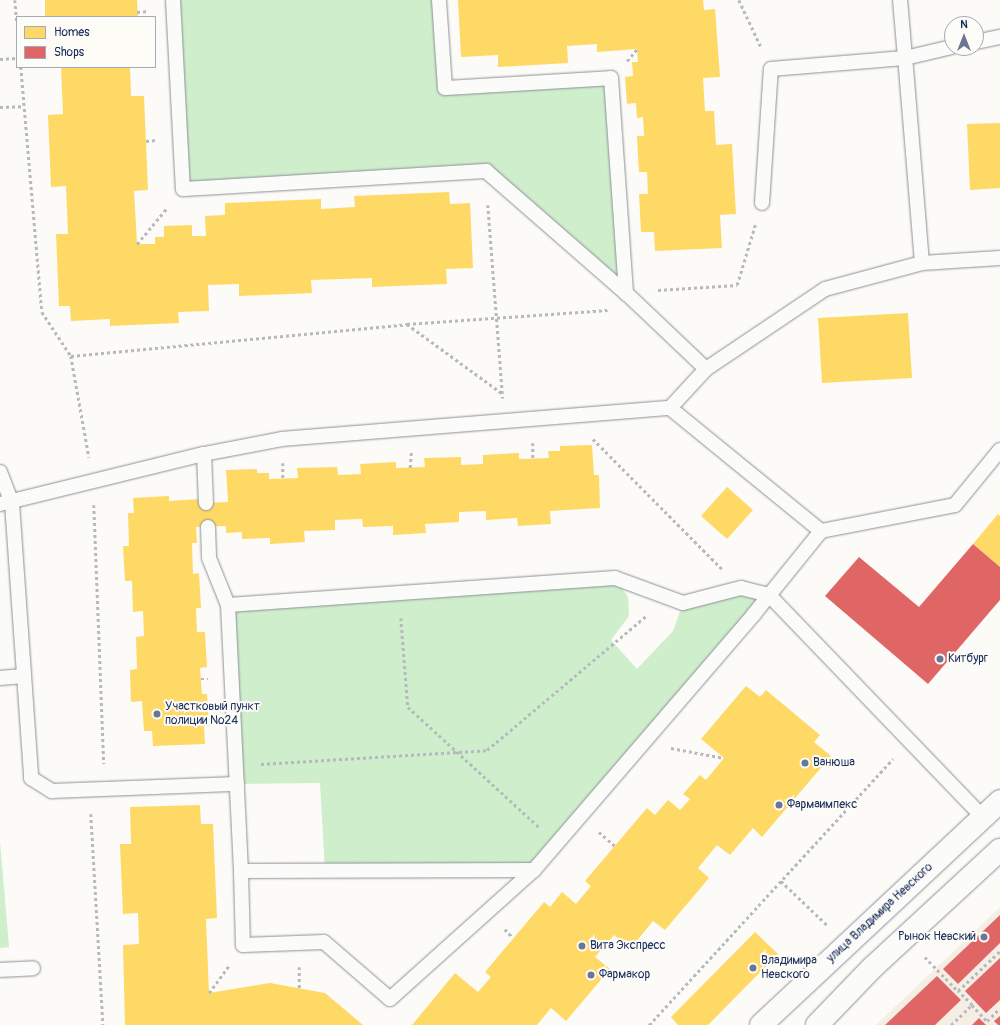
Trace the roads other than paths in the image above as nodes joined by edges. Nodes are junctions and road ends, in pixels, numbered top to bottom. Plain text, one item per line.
1 (173, 0) edge
2 (438, 0) edge
3 (900, 0) edge
4 (1000, 37) edge
5 (984, 40) edge
6 (944, 49) edge
7 (905, 58) junction
8 (762, 203) road end
9 (1000, 258) edge
10 (922, 263) junction
11 (626, 293) junction
12 (706, 369) junction
13 (670, 408) junction
14 (1000, 450) edge
15 (204, 454) junction
16 (0, 472) edge
17 (6, 503) edge
18 (206, 504) dead end
19 (208, 527) dead end
20 (821, 531) junction
21 (769, 595) junction
22 (228, 604) junction
23 (24, 676) junction
24 (0, 678) edge
25 (237, 784) junction
26 (1000, 801) edge
27 (983, 817) junction
28 (1000, 850) edge
29 (534, 870) junction
30 (241, 871) junction
31 (33, 968) dead end
32 (0, 970) edge
33 (761, 1025) edge
34 (817, 1025) edge

1 - 11 lane
2 - 11 lane
3 - 7 lane
4 - 5 lane
6 - 7 lane
7 - 8 lane
7 - 10 lane
9 - 10 lane
10 - 12 lane
11 - 12 lane
12 - 13 lane
13 - 15 lane
13 - 20 lane
14 - 20 lane
15 - 17 lane
15 - 18 lane
16 - 17 lane
17 - 23 lane
19 - 22 lane
20 - 21 lane
21 - 22 lane
21 - 27 lane
21 - 29 lane
22 - 25 lane
23 - 24 lane
23 - 25 lane
25 - 30 lane
26 - 27 street, улица Владимира Невского
27 - 33 street, улица Владимира Невского
28 - 34 street
29 - 30 lane
29 - 30 lane
31 - 32 lane

